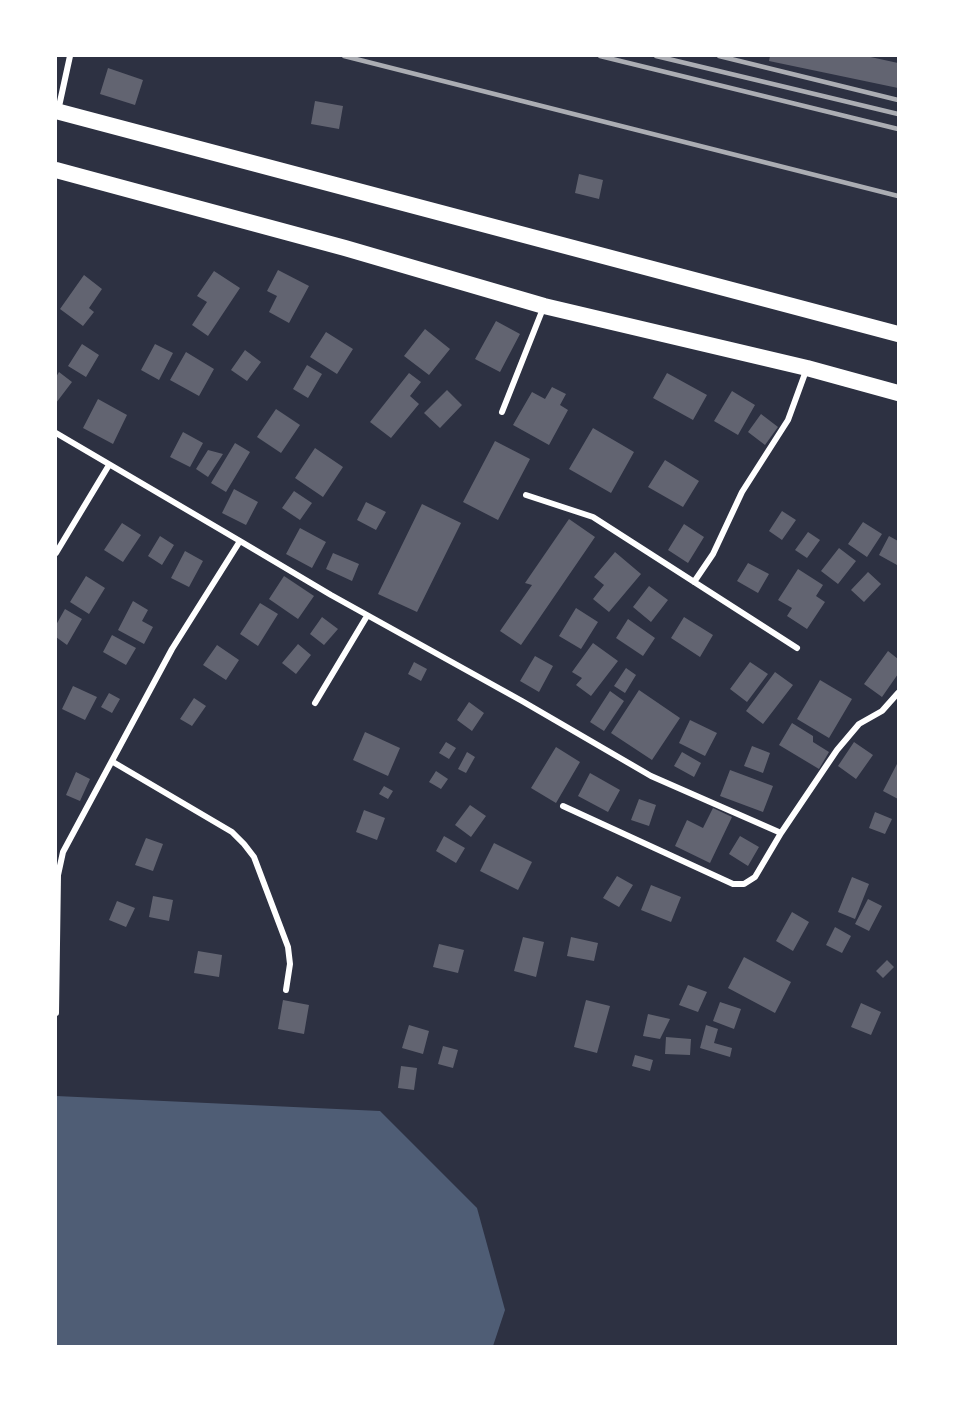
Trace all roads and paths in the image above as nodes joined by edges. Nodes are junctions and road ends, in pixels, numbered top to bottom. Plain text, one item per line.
1 (70, 56) edge
2 (56, 114) edge
3 (56, 170) edge
4 (544, 306) junction
5 (898, 334) edge
6 (807, 368) junction
7 (898, 393) edge
8 (502, 411) dead end
9 (56, 433) edge
10 (109, 465) junction
11 (526, 495) dead end
12 (240, 541) junction
13 (56, 553) edge
14 (694, 582) junction
15 (367, 616) junction
16 (797, 648) dead end
17 (898, 694) edge
18 (315, 703) dead end
19 (113, 762) junction
20 (563, 806) dead end
21 (781, 833) junction
22 (286, 990) dead end
23 (56, 1013) edge

1 - 2 street
2 - 5 highway
3 - 4 highway
4 - 6 highway
4 - 8 street
6 - 7 highway
6 - 14 street
9 - 10 street
10 - 12 street
10 - 13 street
11 - 14 street
12 - 15 street
12 - 19 street
14 - 16 street
15 - 18 street
15 - 21 street
17 - 21 street
19 - 22 street
19 - 23 street
20 - 21 street

